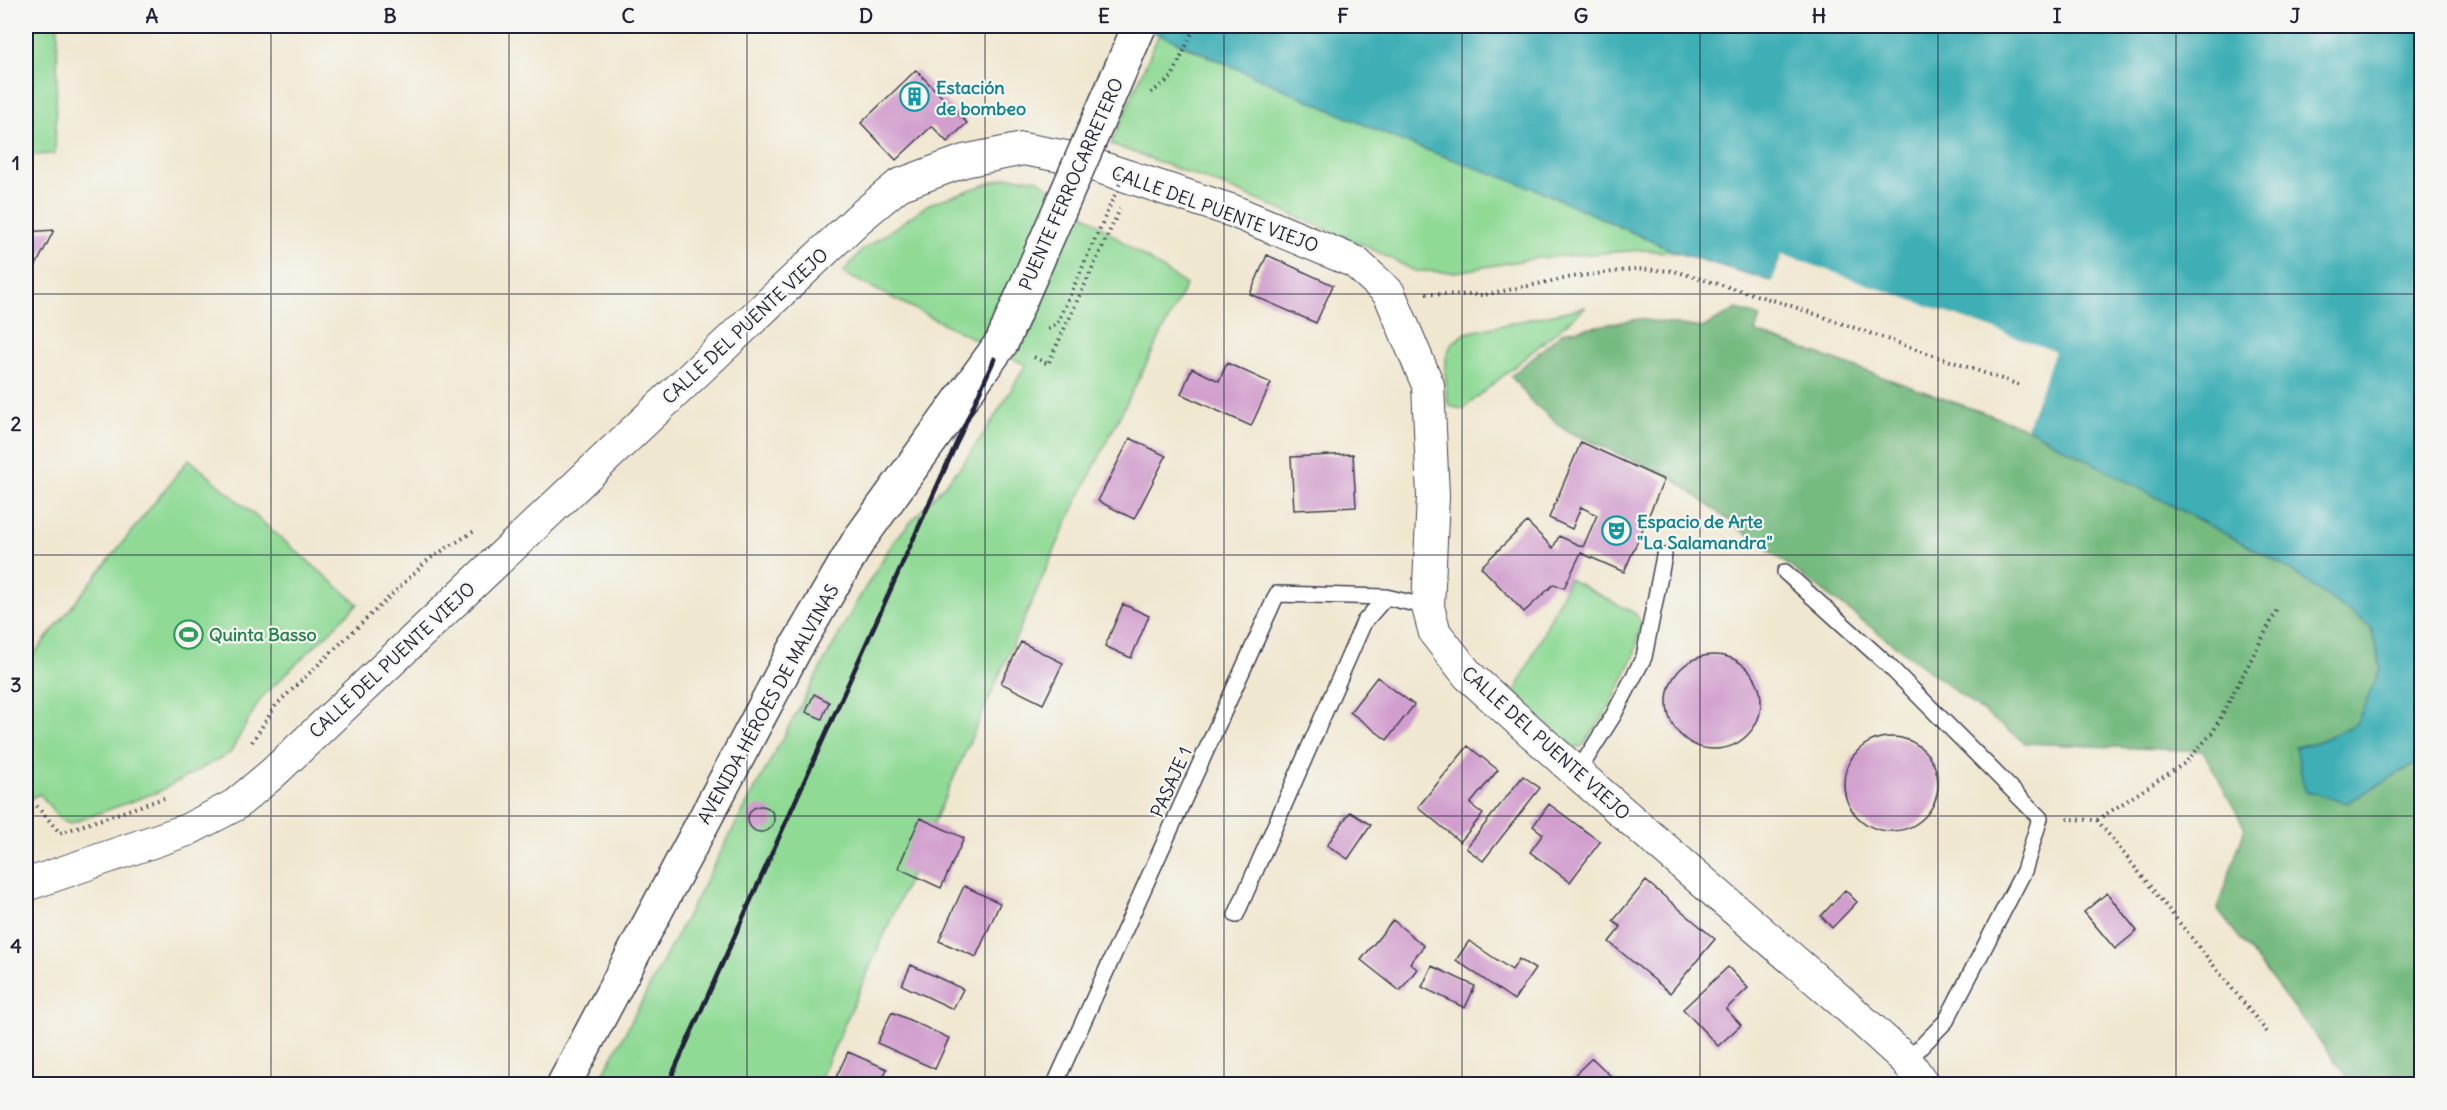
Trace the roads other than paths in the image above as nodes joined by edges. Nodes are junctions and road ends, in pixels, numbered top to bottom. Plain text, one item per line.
1 (1140, 26) edge
2 (1014, 347) joint
3 (1664, 556) dead end
4 (1785, 572) dead end
5 (1386, 597) junction
6 (1428, 607) junction
7 (1577, 774) junction
8 (26, 885) edge
9 (1236, 915) dead end
10 (1915, 1073) edge
11 (564, 1084) edge
12 (1055, 1084) edge

1 - 2 main road, PUENTE FERROCARRETERO, bridge
2 - 11 main road, AVENIDA HÉROES DE MALVINAS
3 - 7 lane
4 - 10 lane
5 - 6 lane
5 - 9 lane
5 - 12 lane, PASAJE 1
6 - 7 street, CALLE DEL PUENTE VIEJO
6 - 8 street, CALLE DEL PUENTE VIEJO
7 - 10 street, CALLE DEL PUENTE VIEJO

